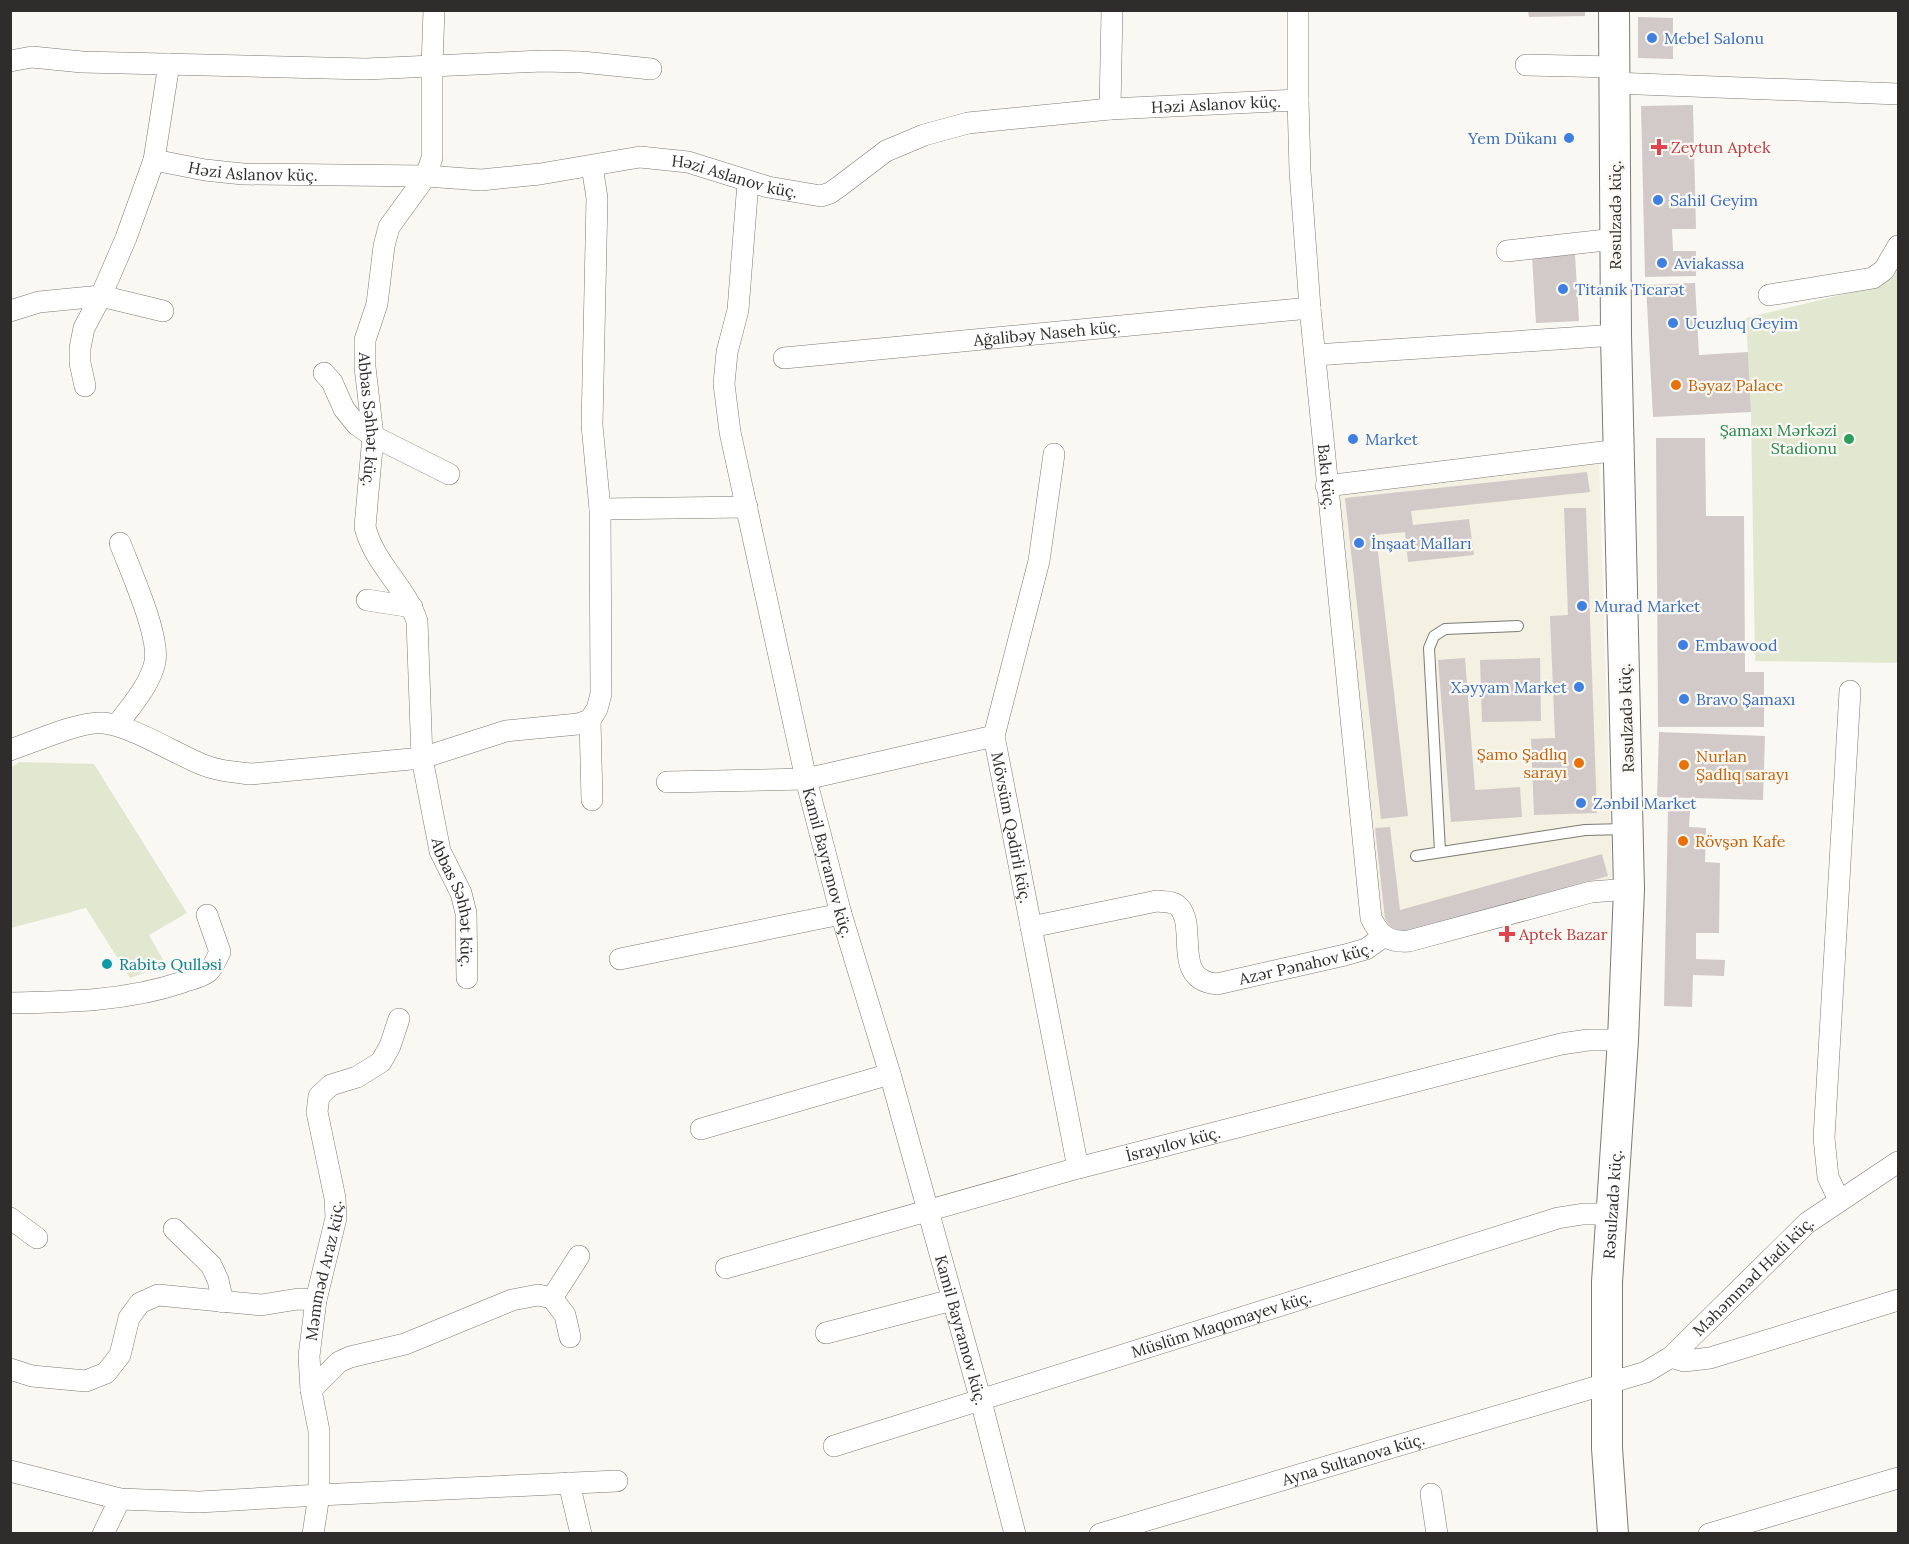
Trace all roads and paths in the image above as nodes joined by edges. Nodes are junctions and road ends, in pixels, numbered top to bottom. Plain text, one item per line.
1 (434, 10) edge
2 (1112, 10) edge
3 (1298, 10) edge
4 (1614, 10) edge
5 (10, 61) edge
6 (169, 64) junction
7 (1526, 65) dead end
8 (432, 66) junction
9 (651, 69) dead end
10 (1614, 75) junction
11 (1899, 94) edge
12 (1298, 100) junction
13 (1110, 109) junction
14 (154, 160) junction
15 (592, 166) junction
16 (426, 176) junction
17 (748, 182) junction
18 (1615, 239) junction
19 (1899, 246) edge
20 (1507, 251) dead end
21 (1769, 295) dead end
22 (101, 296) junction
23 (1310, 308) junction
24 (10, 311) edge
25 (163, 311) dead end
26 (1616, 335) junction
27 (1315, 355) junction
28 (784, 358) dead end
29 (324, 373) dead end
30 (85, 386) dead end
31 (373, 436) junction
32 (1618, 450) junction
33 (1054, 454) dead end
34 (449, 474) dead end
35 (1326, 486) junction
36 (747, 507) junction
37 (600, 509) junction
38 (120, 543) dead end
39 (367, 600) dead end
40 (412, 607) junction
41 (1518, 626) dead end
42 (1850, 691) dead end
43 (590, 720) junction
44 (117, 725) junction
45 (994, 736) junction
46 (10, 750) edge
47 (422, 758) junction
48 (806, 779) junction
49 (667, 782) dead end
50 (592, 800) dead end
51 (1629, 829) junction
52 (1440, 851) junction
53 (1416, 856) dead end
54 (1629, 889) junction
55 (841, 914) junction
56 (207, 915) dead end
57 (1031, 927) junction
58 (1383, 937) junction
59 (620, 959) dead end
60 (467, 978) dead end
61 (10, 1003) edge
62 (399, 1019) dead end
63 (1623, 1040) junction
64 (890, 1074) junction
65 (701, 1129) dead end
66 (1899, 1162) edge
67 (1078, 1168) junction
68 (1839, 1200) junction
69 (927, 1212) junction
70 (1611, 1214) junction
71 (10, 1218) edge
72 (174, 1229) dead end
73 (37, 1238) dead end
74 (579, 1256) dead end
75 (726, 1268) dead end
76 (552, 1298) junction
77 (1899, 1299) edge
78 (316, 1300) junction
79 (952, 1300) junction
80 (223, 1302) junction
81 (826, 1333) dead end
82 (570, 1337) dead end
83 (1671, 1357) junction
84 (10, 1369) edge
85 (1605, 1383) junction
86 (311, 1390) junction
87 (981, 1401) junction
88 (834, 1446) dead end
89 (10, 1471) edge
90 (1899, 1478) edge
91 (617, 1480) dead end
92 (569, 1483) junction
93 (319, 1494) junction
94 (1431, 1494) dead end
95 (120, 1499) junction
96 (1761, 1526) edge
97 (103, 1533) edge
98 (313, 1533) edge
99 (581, 1533) edge
100 (1015, 1533) edge
101 (1100, 1533) edge
102 (1437, 1533) edge
103 (1613, 1533) edge
104 (1709, 1533) edge

1 - 8 street, Abbas Səhhət küç.
2 - 13 street
3 - 12 street, Bakı küç.
4 - 10 street, Rəsulzadə küç.
5 - 6 street
6 - 8 street
6 - 14 street
7 - 10 street
8 - 9 street
8 - 16 street, Abbas Səhhət küç.
10 - 11 street
10 - 18 street, Rəsulzadə küç.
12 - 13 street, Həzi Aslanov küç.
12 - 23 street, Bakı küç.
13 - 17 street, Həzi Aslanov küç.
14 - 16 street, Həzi Aslanov küç.
14 - 22 street
15 - 16 street, Həzi Aslanov küç.
15 - 17 street, Həzi Aslanov küç.
15 - 37 street
16 - 31 street, Abbas Səhhət küç.
17 - 36 street, Kamil Bayramov küç.
18 - 20 street
18 - 26 street, Rəsulzadə küç.
19 - 21 street
22 - 24 street
22 - 25 street
22 - 30 street
23 - 27 street, Bakı küç.
23 - 28 street, Ağalibəy Naseh küç.
26 - 27 street
26 - 32 street, Rəsulzadə küç.
27 - 35 street, Bakı küç.
29 - 31 street
31 - 34 street
31 - 40 street, Abbas Səhhət küç.
32 - 35 street
32 - 51 street, Rəsulzadə küç.
33 - 45 street, Mövsüm Qədirli küç.
35 - 58 street, Bakı küç.
36 - 37 street
36 - 48 street, Kamil Bayramov küç.
37 - 43 street
38 - 44 street
39 - 40 street
40 - 47 street, Abbas Səhhət küç.
41 - 52 lane
42 - 68 street
43 - 47 street
43 - 50 street
44 - 46 street
44 - 47 street
45 - 48 street
45 - 57 street, Mövsüm Qədirli küç.
47 - 60 street, Abbas Səhhət küç.
48 - 49 street
48 - 55 street, Kamil Bayramov küç.
51 - 52 lane
51 - 54 street, Rəsulzadə küç.
52 - 53 lane
54 - 58 street, Azər Pənahov küç.
54 - 63 street, Rəsulzadə küç.
55 - 59 street
55 - 64 street, Kamil Bayramov küç.
56 - 61 street
57 - 58 street, Azər Pənahov küç.
57 - 67 street, Mövsüm Qədirli küç.
62 - 78 street, Məmməd Araz küç.
63 - 67 street, İsrayılov küç.
63 - 70 street, Rəsulzadə küç.
64 - 65 street
64 - 69 street, Kamil Bayramov küç.
66 - 68 street, Məhəmməd Hadi küç.
67 - 69 street, İsrayılov küç.
68 - 83 street, Məhəmməd Hadi küç.
69 - 75 street, İsrayılov küç.
69 - 79 street, Kamil Bayramov küç.
70 - 85 street, Rəsulzadə küç.
70 - 87 street, Müslüm Maqomayev küç.
71 - 73 street
72 - 80 street
74 - 76 street
76 - 82 street
76 - 86 street
77 - 83 street
78 - 80 street
78 - 86 street, Məmməd Araz küç.
79 - 81 street
79 - 87 street, Kamil Bayramov küç.
80 - 84 street
83 - 85 street, Məhəmməd Hadi küç.
85 - 101 street, Ayna Sultanova küç.
85 - 103 street, Rəsulzadə küç.
86 - 93 street, Məmməd Araz küç.
87 - 88 street, Müslüm Maqomayev küç.
87 - 100 street, Kamil Bayramov küç.
89 - 95 street
90 - 96 street
91 - 92 street
92 - 93 street
92 - 99 street
93 - 95 street
93 - 98 street, Məmməd Araz küç.
94 - 102 street
95 - 97 street
96 - 104 street

